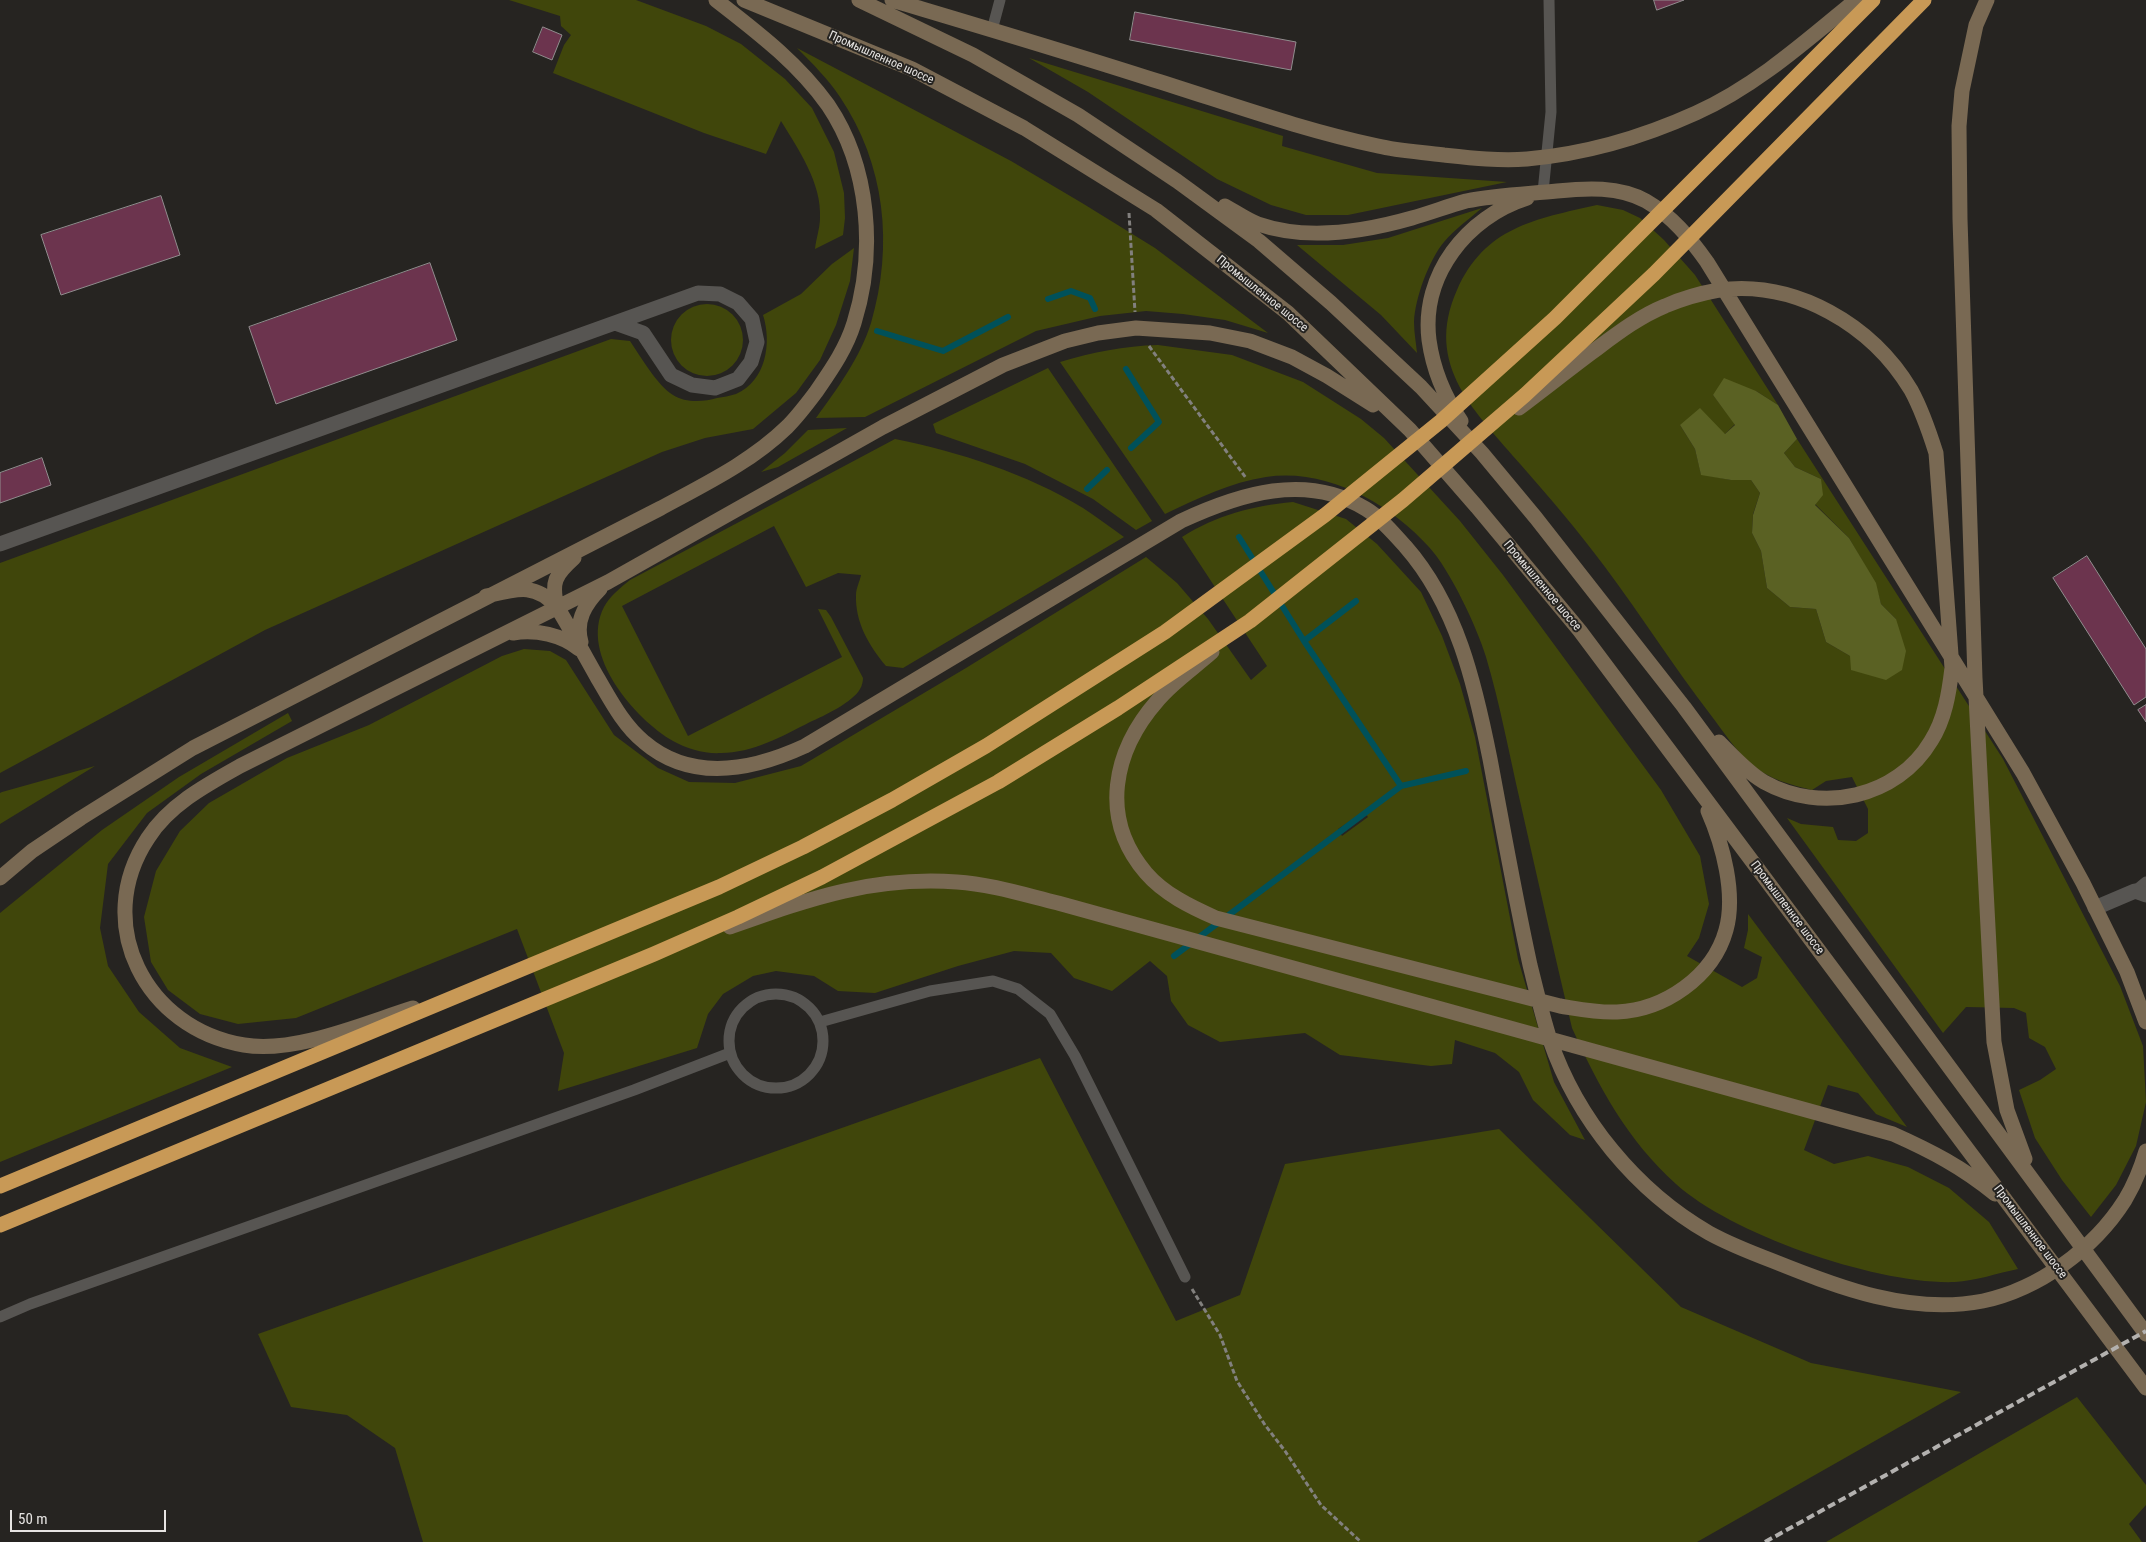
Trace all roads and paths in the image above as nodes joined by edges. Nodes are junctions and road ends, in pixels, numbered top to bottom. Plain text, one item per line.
1 (716, 0) edge
2 (744, 0) edge
3 (858, 0) edge
4 (892, 0) edge
5 (1000, 0) edge
6 (1549, 0) edge
7 (1856, 0) edge
8 (1872, 0) edge
9 (1924, 0) edge
10 (1987, 0) edge
11 (992, 30) junction
12 (1177, 181) junction
13 (1543, 192) junction
14 (1128, 193) junction
15 (615, 323) junction
16 (1136, 328) junction
17 (1410, 430) junction
18 (1464, 449) junction
19 (1482, 453) junction
20 (1256, 493) junction
21 (0, 544) edge
22 (586, 546) junction
23 (608, 582) junction
24 (486, 596) junction
25 (557, 607) junction
26 (1250, 621) junction
27 (506, 634) junction
28 (584, 653) junction
29 (1684, 707) junction
30 (1696, 785) junction
31 (0, 878) edge
32 (2142, 889) edge
33 (2095, 908) junction
34 (654, 954) junction
35 (491, 983) junction
36 (820, 1022) junction
37 (2146, 1022) edge
38 (730, 1054) junction
39 (2146, 1151) edge
40 (0, 1186) edge
41 (2042, 1191) junction
42 (2013, 1209) junction
43 (0, 1225) edge
44 (1185, 1277) joint
45 (0, 1317) edge
46 (2146, 1334) edge
47 (2146, 1388) edge
48 (1361, 1542) edge

1 - 22 main road
2 - 14 main road, Промышленное шоссе
3 - 12 main road
4 - 11 main road
5 - 11 lane
6 - 13 lane
7 - 11 main road
8 - 35 highway
9 - 18 highway
10 - 41 main road
12 - 13 main road
12 - 19 main road
13 - 19 main road
13 - 33 main road
14 - 16 path
14 - 17 main road, Промышленное шоссе
15 - 15 street
15 - 21 street
16 - 17 main road
16 - 20 path
16 - 23 main road
17 - 30 main road, Промышленное шоссе
18 - 26 highway
18 - 29 main road
19 - 29 main road
20 - 28 main road
20 - 39 main road
22 - 24 main road
22 - 25 main road
23 - 25 main road
23 - 28 main road
24 - 25 main road
24 - 31 main road
25 - 27 main road
25 - 28 main road
26 - 30 main road
26 - 34 highway
27 - 28 main road
27 - 35 main road
29 - 41 main road
30 - 42 main road, Промышленное шоссе
32 - 33 street
33 - 37 main road
34 - 42 main road
34 - 43 highway
35 - 40 highway
36 - 38 lane
36 - 38 lane
36 - 44 lane
38 - 45 lane
41 - 46 main road
42 - 47 main road, Промышленное шоссе
44 - 48 path

